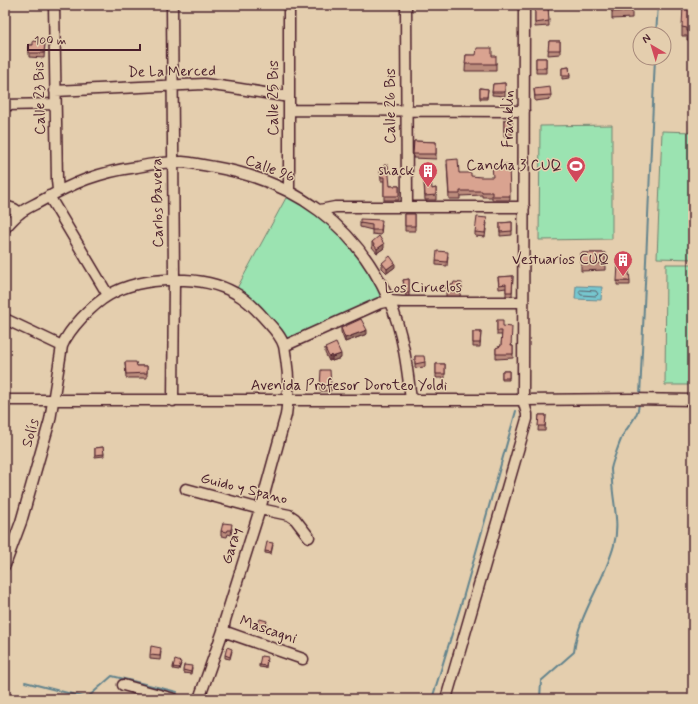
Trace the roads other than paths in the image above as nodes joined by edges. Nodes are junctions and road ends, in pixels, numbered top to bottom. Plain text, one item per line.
1 (54, 5) edge
2 (172, 5) edge
3 (289, 5) edge
4 (406, 5) edge
5 (524, 5) edge
6 (172, 85) junction
7 (55, 91) junction
8 (289, 97) junction
9 (55, 104) junction
10 (5, 105) edge
11 (290, 110) junction
12 (405, 111) junction
13 (524, 112) junction
14 (172, 162) junction
15 (58, 190) junction
16 (289, 192) junction
17 (49, 196) junction
18 (5, 206) edge
19 (407, 207) junction
20 (524, 207) junction
21 (320, 210) junction
22 (20, 213) junction
23 (5, 228) edge
24 (174, 280) junction
25 (108, 295) junction
26 (390, 301) junction
27 (523, 302) junction
28 (5, 319) edge
29 (62, 346) junction
30 (284, 346) junction
31 (5, 400) edge
32 (53, 400) junction
33 (288, 400) junction
34 (410, 400) junction
35 (523, 400) junction
36 (693, 400) edge
37 (173, 401) junction
38 (186, 489) dead end
39 (260, 509) junction
40 (309, 537) dead end
41 (5, 565) edge
42 (222, 631) junction
43 (303, 658) dead end
44 (123, 685) dead end
45 (174, 699) edge
46 (198, 699) edge
47 (446, 699) edge

1 - 7 street, Calle 23 Bis
2 - 6 street, Carlos Bavera
3 - 8 street, Calle 25 Bis
4 - 12 street, Calle 26 Bis
5 - 13 street, Franklin
6 - 7 street, De La Merced
6 - 8 street, De La Merced
6 - 14 street, Carlos Bavera
7 - 9 street, Calle 23 Bis
8 - 11 street, Calle 25 Bis
9 - 10 street
9 - 15 street, Calle 23 Bis
11 - 12 street
11 - 16 street, Calle 25 Bis
12 - 13 street
12 - 19 street, Calle 26 Bis
13 - 20 street, Franklin
14 - 15 street, Calle 96
14 - 16 street, Calle 96
14 - 24 street, Carlos Bavera
15 - 17 street, Calle 96
16 - 21 street, Calle 96
17 - 22 street, Calle 96
17 - 25 street
18 - 22 street
19 - 20 street
19 - 21 street
20 - 27 street, Franklin
21 - 26 street, Calle 96
22 - 23 street, Calle 96
24 - 25 street
24 - 30 street
24 - 37 street, Carlos Bavera
25 - 29 street
26 - 27 street, Los Ciruelos
26 - 30 street, Los Ciruelos
26 - 34 street, Calle 96
27 - 35 street, Franklin
28 - 29 street
29 - 32 street, Solís
30 - 33 street, Garay
31 - 32 street, Avenida Profesor Doroteo Yoldi
32 - 37 street, Avenida Profesor Doroteo Yoldi
32 - 41 street, Solís
33 - 34 street, Avenida Profesor Doroteo Yoldi
33 - 37 street, Avenida Profesor Doroteo Yoldi
33 - 39 street, Garay
34 - 35 street, Avenida Profesor Doroteo Yoldi
35 - 36 street, Avenida Profesor Doroteo Yoldi
35 - 47 street, Franklin
38 - 39 street, Guido y Spano
39 - 40 street, Guido y Spano
39 - 42 street, Garay
42 - 43 street, Mascagni
42 - 46 street, Garay
44 - 45 street

